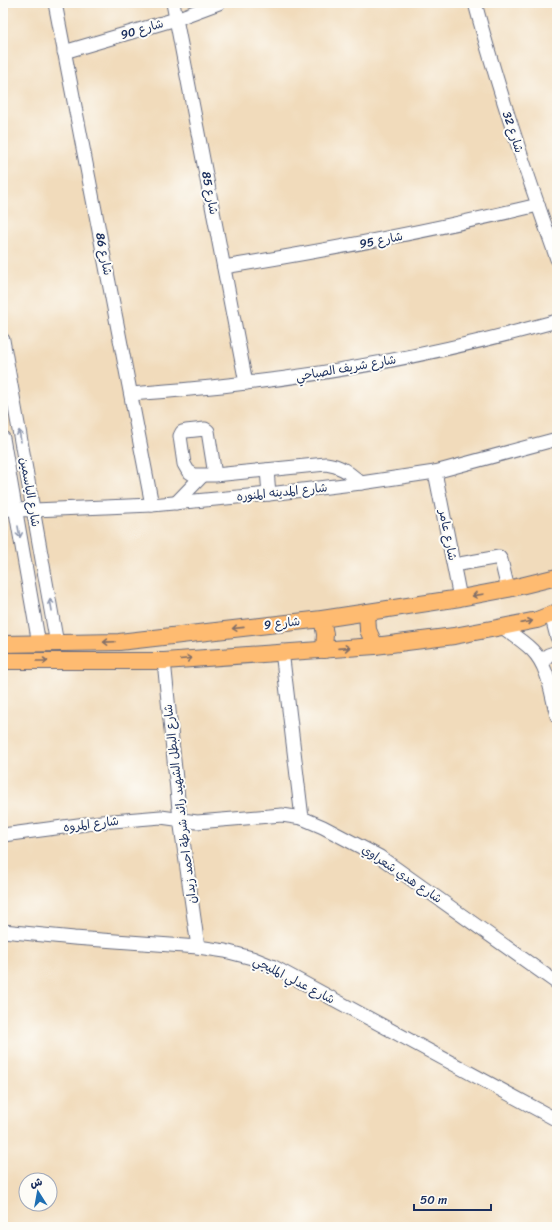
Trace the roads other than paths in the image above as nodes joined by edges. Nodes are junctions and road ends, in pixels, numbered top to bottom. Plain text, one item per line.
1 (55, 3) edge
2 (173, 3) edge
3 (219, 3) edge
4 (475, 3) edge
5 (176, 19) junction
6 (64, 52) junction
7 (538, 206) junction
8 (557, 259) edge
9 (224, 267) junction
10 (557, 321) edge
11 (3, 340) edge
12 (246, 383) junction
13 (131, 394) junction
14 (3, 438) edge
15 (557, 439) edge
16 (267, 470) junction
17 (435, 472) junction
18 (202, 476) junction
19 (215, 476) junction
20 (361, 483) junction
21 (270, 494) junction
22 (176, 503) junction
23 (152, 505) junction
24 (9, 510) edge
25 (34, 510) junction
26 (454, 565) junction
27 (556, 579) edge
28 (508, 589) junction
29 (460, 598) junction
30 (367, 612) junction
31 (554, 613) edge
32 (322, 619) junction
33 (502, 627) junction
34 (557, 637) edge
35 (3, 644) edge
36 (39, 644) junction
37 (57, 644) junction
38 (375, 646) junction
39 (324, 650) junction
40 (282, 651) junction
41 (557, 652) edge
42 (3, 661) edge
43 (164, 661) junction
44 (542, 663) junction
45 (557, 716) edge
46 (302, 818) junction
47 (180, 819) junction
48 (3, 835) edge
49 (3, 932) edge
50 (198, 947) junction
51 (557, 983) edge
52 (557, 1120) edge

1 - 6 street, شارع 86
2 - 5 street, شارع 85
3 - 5 street, شارع 90
4 - 7 street, شارع 32
5 - 6 street, شارع 90
5 - 9 street, شارع 85
6 - 13 street, شارع 86
7 - 8 street, شارع 32
7 - 9 street, شارع 95
9 - 12 street, شارع 85
10 - 12 street, شارع شريف الصباحي
25 -> 11 street, شارع الياسمين
12 - 13 street, شارع شريف الصباحي
13 - 23 street, شارع 86
14 - 24 street, شارع الياسمين
15 - 17 street, شارع المدينه المنوره
16 - 19 street
16 - 20 street
16 - 21 street
17 - 20 street, شارع المدينه المنوره
17 - 26 street, شارع عامر
18 - 19 street
18 - 19 street
18 - 22 street
20 - 21 street, شارع المدينه المنوره
21 - 22 street, شارع المدينه المنوره
22 - 23 street, شارع المدينه المنوره
23 - 25 street, شارع المدينه المنوره
24 - 25 street, شارع المدينه المنوره
24 -> 36 street, شارع الياسمين
37 -> 25 street, شارع الياسمين
26 - 28 street
26 - 29 street, شارع عامر
27 - 28 main road, شارع 9
28 -> 29 main road, شارع 9
29 - 30 main road, شارع 9
30 - 32 main road, شارع 9
30 - 38 main road
33 -> 31 main road
31 - 34 street
32 -> 37 main road, شارع 9
32 - 39 main road
33 - 38 main road
33 - 44 street
35 - 36 main road, شارع 9
36 - 37 main road, شارع 9
39 -> 38 main road
39 - 40 main road
43 -> 40 main road
40 - 46 street
41 - 44 street
42 -> 43 main road
43 - 47 street, شارع البطل الشهيد رائد شرطة احمد زيدان
44 - 45 street
46 - 47 street, شارع هدي شعراوي
46 - 51 street, شارع هدي شعراوي
47 - 48 street, شارع المروه
47 - 50 street, شارع البطل الشهيد رائد شرطة احمد زيدان
49 - 50 street, شارع عدلي المليجي
50 - 52 street, شارع عدلي المليجي

